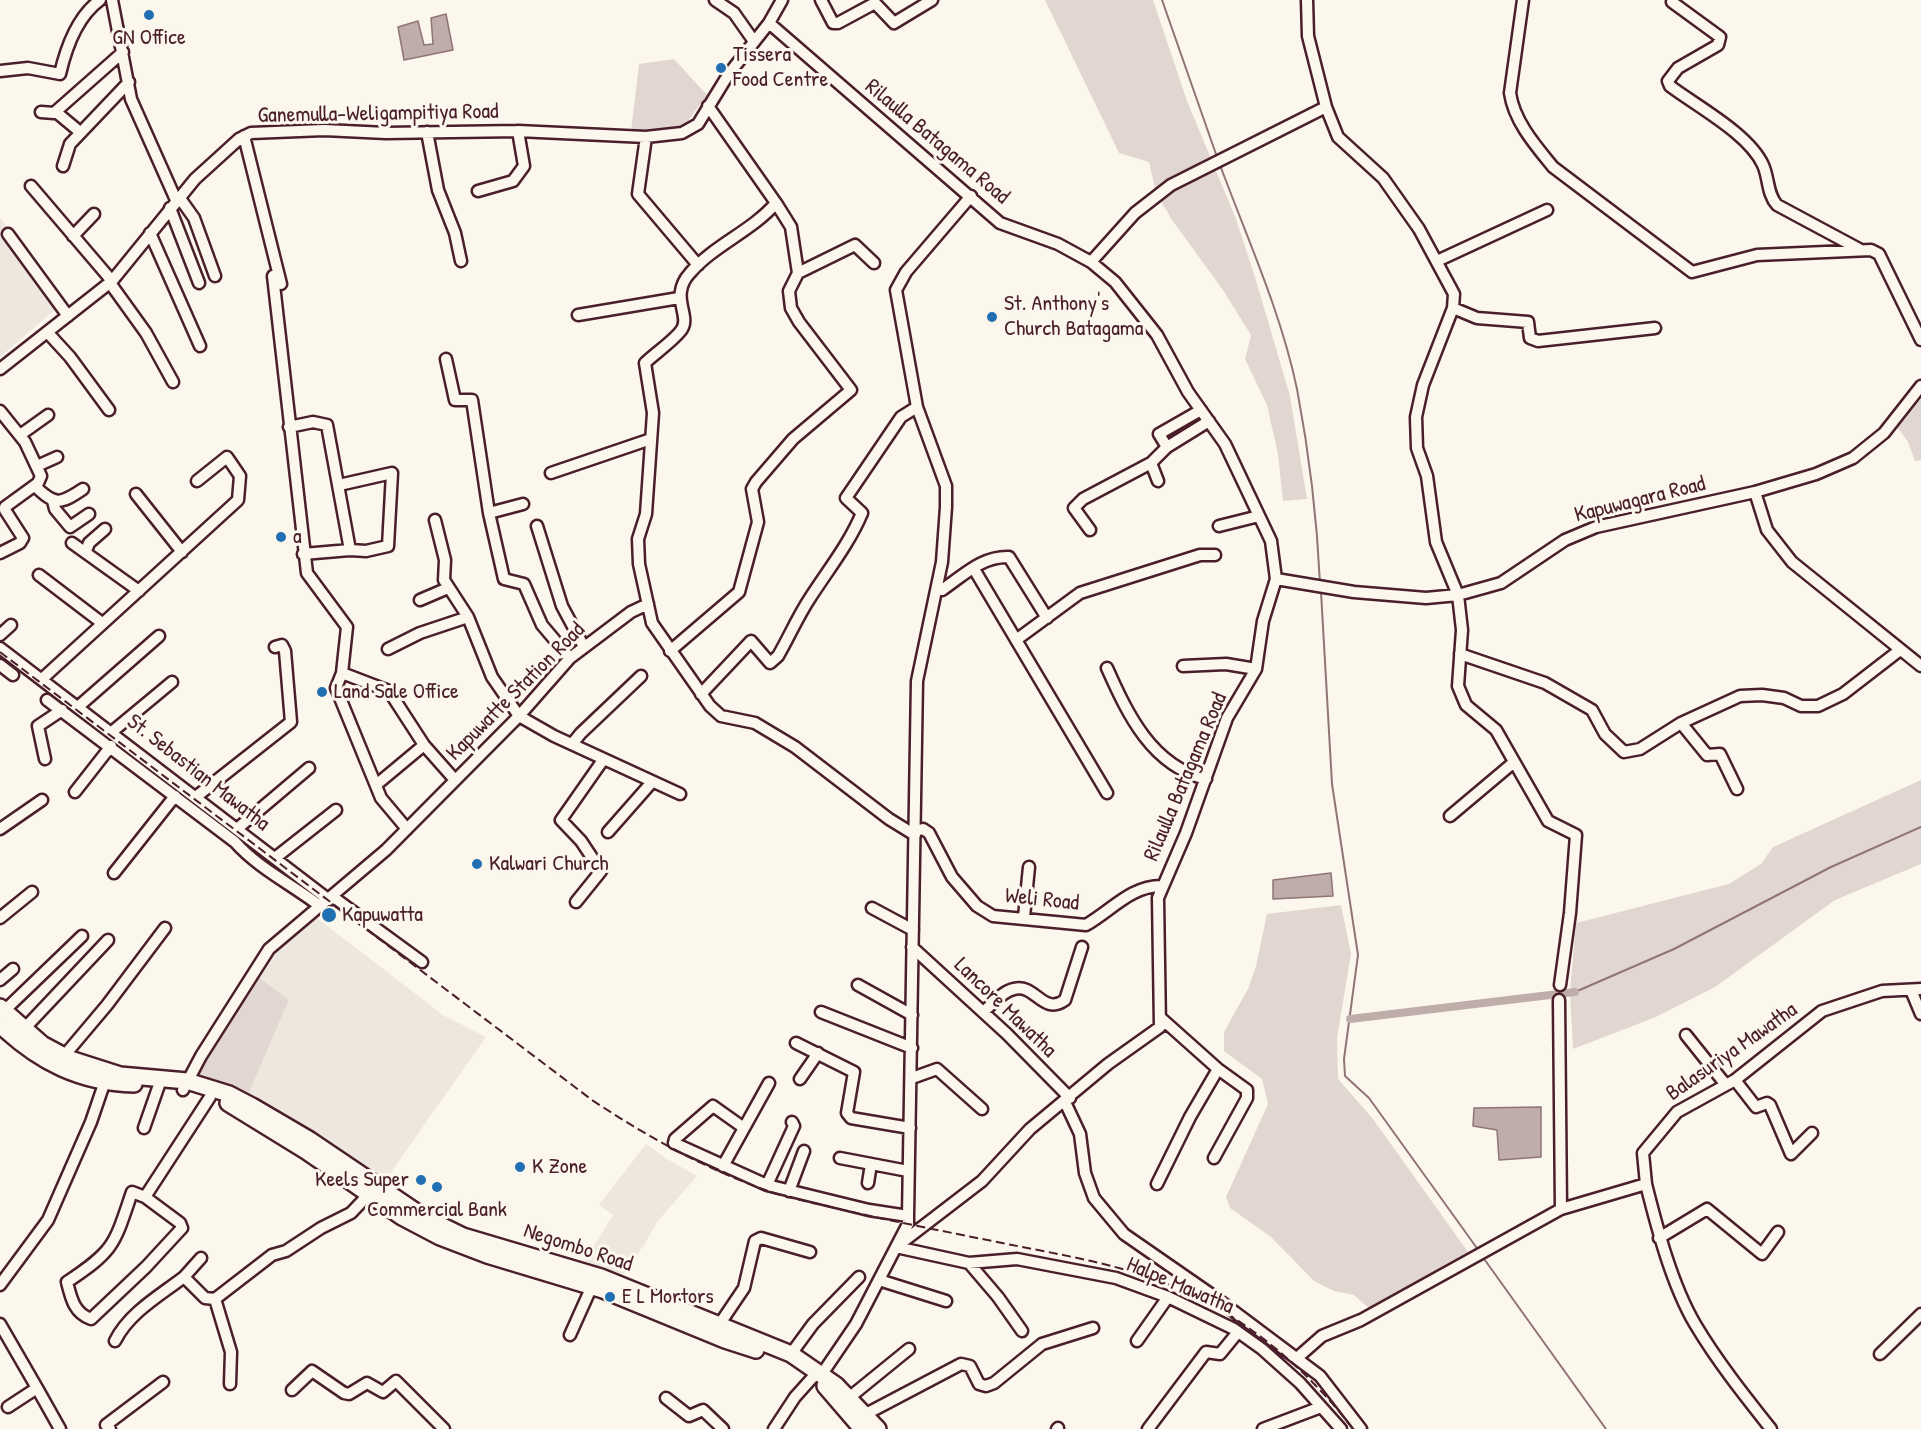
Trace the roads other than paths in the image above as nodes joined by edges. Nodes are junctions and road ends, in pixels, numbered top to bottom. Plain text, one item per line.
1 (100, 0) edge
2 (112, 0) edge
3 (715, 0) edge
4 (782, 0) edge
5 (821, 0) edge
6 (932, 0) edge
7 (1307, 0) edge
8 (1523, 0) edge
9 (1672, 2) dead end
10 (769, 23) junction
11 (753, 40) junction
12 (123, 52) junction
13 (0, 71) edge
14 (129, 82) junction
15 (708, 106) junction
16 (1326, 108) junction
17 (41, 112) dead end
18 (56, 112) junction
19 (518, 131) junction
20 (80, 132) junction
21 (427, 132) junction
22 (244, 136) junction
23 (646, 137) junction
24 (63, 166) dead end
25 (31, 186) dead end
26 (478, 191) dead end
27 (971, 196) junction
28 (175, 202) junction
29 (776, 203) junction
30 (1547, 210) dead end
31 (94, 214) dead end
32 (150, 233) junction
33 (9, 234) dead end
34 (73, 236) junction
35 (1859, 249) junction
36 (461, 261) dead end
37 (1091, 261) junction
38 (1437, 261) junction
39 (874, 263) dead end
40 (698, 265) junction
41 (798, 273) junction
42 (215, 276) dead end
43 (273, 276) dead end
44 (111, 282) junction
45 (199, 283) dead end
46 (679, 298) junction
47 (1453, 308) junction
48 (578, 315) dead end
49 (68, 316) junction
50 (1655, 328) dead end
51 (48, 333) junction
52 (1921, 340) edge
53 (200, 346) dead end
54 (446, 359) dead end
55 (0, 369) edge
56 (173, 382) dead end
57 (1921, 386) edge
58 (293, 394) dead end
59 (917, 407) junction
60 (109, 410) dead end
61 (1201, 410) junction
62 (0, 411) edge
63 (48, 415) dead end
64 (1209, 421) junction
65 (289, 427) junction
66 (20, 435) junction
67 (651, 439) junction
68 (1167, 447) junction
69 (57, 457) dead end
70 (1151, 464) junction
71 (37, 466) junction
72 (551, 474) dead end
73 (197, 481) dead end
74 (1158, 481) dead end
75 (339, 485) junction
76 (34, 486) junction
77 (83, 489) dead end
78 (1755, 492) junction
79 (136, 494) dead end
80 (53, 501) junction
81 (523, 504) dead end
82 (489, 513) junction
83 (88, 514) dead end
84 (1259, 516) junction
85 (435, 520) dead end
86 (537, 526) dead end
87 (1219, 526) dead end
88 (105, 529) dead end
89 (1090, 530) dead end
90 (72, 543) dead end
91 (350, 550) junction
92 (86, 551) junction
93 (182, 552) junction
94 (0, 553) edge
95 (303, 554) junction
96 (1215, 555) dead end
97 (974, 569) junction
98 (39, 575) dead end
99 (1275, 579) junction
100 (448, 588) junction
101 (937, 588) junction
102 (139, 591) junction
103 (1458, 595) junction
104 (420, 600) dead end
105 (648, 604) junction
106 (468, 617) junction
107 (1047, 618) junction
108 (102, 623) junction
109 (11, 625) dead end
110 (0, 635) edge
111 (159, 636) dead end
112 (1016, 640) junction
113 (275, 647) dead end
114 (584, 647) junction
115 (0, 648) edge
116 (388, 649) dead end
117 (1900, 650) junction
118 (670, 651) junction
119 (1460, 654) junction
120 (570, 658) junction
121 (0, 665) edge
122 (1183, 666) dead end
123 (1921, 666) edge
124 (1107, 668) dead end
125 (1256, 669) junction
126 (342, 673) junction
127 (13, 675) dead end
128 (641, 676) dead end
129 (42, 679) junction
130 (172, 682) dead end
131 (701, 694) junction
132 (47, 700) dead end
133 (79, 706) junction
134 (63, 710) junction
135 (519, 716) junction
136 (1681, 723) junction
137 (112, 731) junction
138 (573, 744) junction
139 (424, 745) junction
140 (111, 746) junction
141 (45, 759) dead end
142 (603, 760) junction
143 (1513, 763) junction
144 (309, 768) dead end
145 (1206, 779) junction
146 (454, 780) junction
147 (652, 782) junction
148 (376, 785) junction
149 (1737, 789) dead end
150 (75, 792) dead end
151 (1107, 793) dead end
152 (680, 794) dead end
153 (175, 796) junction
154 (197, 796) junction
155 (42, 800) dead end
156 (336, 810) dead end
157 (1450, 816) dead end
158 (238, 828) junction
159 (407, 829) junction
160 (0, 830) edge
161 (608, 832) dead end
162 (915, 833) junction
163 (275, 858) junction
164 (1029, 867) dead end
165 (114, 873) dead end
166 (1161, 886) junction
167 (32, 892) dead end
168 (331, 898) junction
169 (576, 902) dead end
170 (320, 906) junction
171 (872, 908) dead end
172 (1024, 917) junction
173 (0, 918) edge
174 (165, 928) dead end
175 (913, 930) junction
176 (82, 936) dead end
177 (108, 939) dead end
178 (912, 947) junction
179 (1082, 947) dead end
180 (422, 962) dead end
181 (13, 969) dead end
182 (0, 980) edge
183 (1560, 985) dead end
184 (858, 986) dead end
185 (1916, 989) edge
186 (1559, 1000) dead end
187 (821, 1012) dead end
188 (983, 1012) junction
189 (1, 1014) edge
190 (1921, 1014) edge
191 (912, 1015) junction
192 (1162, 1019) junction
193 (24, 1029) junction
194 (1686, 1035) dead end
195 (796, 1043) dead end
196 (912, 1048) junction
197 (818, 1053) junction
198 (64, 1056) junction
199 (1218, 1069) junction
200 (912, 1078) junction
201 (800, 1079) dead end
202 (770, 1083) dead end
203 (1730, 1083) junction
204 (104, 1084) junction
205 (159, 1085) junction
206 (185, 1086) junction
207 (210, 1097) junction
208 (1067, 1100) junction
209 (982, 1109) dead end
210 (792, 1122) dead end
211 (144, 1128) dead end
212 (744, 1128) junction
213 (910, 1128) junction
214 (1812, 1133) dead end
215 (804, 1151) dead end
216 (840, 1158) dead end
217 (1214, 1158) dead end
218 (871, 1164) junction
219 (723, 1166) junction
220 (908, 1171) junction
221 (868, 1183) dead end
222 (1156, 1184) dead end
223 (1646, 1184) junction
224 (767, 1185) junction
225 (789, 1191) junction
226 (369, 1194) junction
227 (145, 1197) junction
228 (1561, 1209) junction
229 (908, 1216) junction
230 (1778, 1232) dead end
231 (1659, 1238) junction
232 (896, 1247) junction
233 (810, 1252) dead end
234 (201, 1258) dead end
235 (969, 1263) junction
236 (859, 1276) dead end
237 (184, 1277) junction
238 (879, 1280) junction
239 (0, 1285) edge
240 (592, 1286) junction
241 (1168, 1297) junction
242 (215, 1299) junction
243 (946, 1301) dead end
244 (1921, 1314) edge
245 (0, 1324) edge
246 (719, 1326) junction
247 (1093, 1328) dead end
248 (1022, 1331) dead end
249 (1238, 1332) junction
250 (570, 1335) dead end
251 (115, 1341) dead end
252 (1137, 1341) dead end
253 (909, 1349) dead end
254 (791, 1354) junction
255 (1880, 1354) dead end
256 (1297, 1358) junction
257 (817, 1376) junction
258 (163, 1382) dead end
259 (230, 1384) dead end
260 (37, 1388) junction
261 (292, 1390) dead end
262 (850, 1397) junction
263 (666, 1398) dead end
264 (8, 1407) dead end
265 (1321, 1407) junction
266 (864, 1421) edge
267 (60, 1429) edge
268 (110, 1429) edge
269 (444, 1429) edge
270 (723, 1429) edge
271 (774, 1429) edge
272 (878, 1429) edge
273 (1148, 1429) edge
274 (1263, 1429) edge
275 (1341, 1429) edge
276 (1361, 1429) edge
277 (1771, 1429) edge

1 - 13 street
2 - 12 street
3 - 11 street
4 - 10 street, Ganemulla-Weligampitiya Road
5 - 6 street
7 - 16 street
8 - 35 street
9 - 35 street
10 - 11 street, Ganemulla-Weligampitiya Road
10 - 27 street, Rilaulla Batagama Road
11 - 15 street, Ganemulla-Weligampitiya Road
12 - 14 street
12 - 18 street
14 - 20 street
14 - 28 street
15 - 23 street, Ganemulla-Weligampitiya Road
15 - 29 street
16 - 37 street
16 - 38 street
17 - 18 street
18 - 20 street
19 - 21 street, Ganemulla-Weligampitiya Road
19 - 23 street, Ganemulla-Weligampitiya Road
19 - 26 street
20 - 24 street
21 - 22 street, Ganemulla-Weligampitiya Road
21 - 36 street
22 - 28 street, Ganemulla-Weligampitiya Road
22 - 58 street
23 - 40 street
25 - 34 street
27 - 37 street, Rilaulla Batagama Road
27 - 59 street
28 - 32 street, Ganemulla-Weligampitiya Road
28 - 42 street
28 - 45 street
29 - 40 street
29 - 41 street
30 - 38 street
31 - 34 street
32 - 44 street, Ganemulla-Weligampitiya Road
32 - 53 street
33 - 49 street
34 - 44 street
35 - 52 street
37 - 61 street, Rilaulla Batagama Road
38 - 47 street
39 - 41 street
40 - 46 street
41 - 118 street
43 - 65 street
44 - 49 street, Ganemulla-Weligampitiya Road
44 - 56 street
46 - 48 street
46 - 67 street
47 - 50 street
47 - 103 street
49 - 51 street, Ganemulla-Weligampitiya Road
51 - 55 street, Ganemulla-Weligampitiya Road
51 - 60 street
54 - 82 street
57 - 78 street, Kapuwagara Road
59 - 101 street
59 - 131 street
61 - 64 street, Rilaulla Batagama Road
61 - 68 street
62 - 66 street
63 - 66 street
64 - 68 street
64 - 84 street, Rilaulla Batagama Road
65 - 75 street
65 - 95 street
66 - 71 street
67 - 72 street
67 - 105 street
68 - 70 street
69 - 71 street
70 - 74 street
70 - 89 street
71 - 76 street
73 - 93 street
75 - 91 street
75 - 91 street
76 - 80 street
76 - 94 street
77 - 80 street
78 - 103 street, Kapuwagara Road
78 - 117 street
79 - 93 street
80 - 83 street
81 - 82 street
82 - 120 street
84 - 87 street
84 - 99 street, Rilaulla Batagama Road
85 - 100 street
86 - 114 street
88 - 92 street
90 - 92 street
91 - 95 street
92 - 102 street
93 - 102 street
95 - 126 street
96 - 107 street
97 - 101 street
97 - 107 street
97 - 112 street
98 - 108 street
99 - 103 street, Kapuwagara Road
99 - 125 street, Rilaulla Batagama Road
100 - 104 street
100 - 106 street
101 - 162 street
102 - 108 street
103 - 119 street
105 - 114 street, Kapuwatte Station Road
105 - 118 street
106 - 116 street
106 - 135 street
107 - 112 street
108 - 129 street
109 - 110 street
111 - 133 street
112 - 151 street
113 - 154 street
114 - 120 street, Kapuwatte Station Road
115 - 129 street, St. Sebastian Mawatha
117 - 123 street
117 - 136 street
118 - 131 street
119 - 136 street
119 - 143 street
120 - 135 street, Kapuwatte Station Road
121 - 127 street
122 - 125 street
124 - 145 street
125 - 145 street, Rilaulla Batagama Road
126 - 139 street
126 - 148 street
128 - 138 street
129 - 133 street, St. Sebastian Mawatha
130 - 137 street
131 - 162 street
132 - 134 street
133 - 137 street, St. Sebastian Mawatha
134 - 140 street
134 - 141 street
135 - 138 street
135 - 146 street, Kapuwatte Station Road
136 - 149 street
137 - 154 street, St. Sebastian Mawatha
138 - 142 street
139 - 146 street
139 - 148 street
140 - 150 street
140 - 153 street
142 - 147 street
142 - 169 street
143 - 157 street
143 - 183 street
144 - 158 street
145 - 166 street, Rilaulla Batagama Road
146 - 159 street, Kapuwatte Station Road
147 - 152 street
147 - 161 street
148 - 159 street
153 - 165 street
153 - 170 street
154 - 158 street, St. Sebastian Mawatha
155 - 160 street
156 - 163 street
158 - 163 street, St. Sebastian Mawatha
159 - 168 street, Kapuwatte Station Road
162 - 172 street, Weli Road
162 - 175 street
163 - 168 street, St. Sebastian Mawatha
164 - 172 street
166 - 172 street, Weli Road
166 - 192 street, Rilaulla Batagama Road
167 - 173 street
168 - 170 street, Kapuwatte Station Road
168 - 180 street, St. Sebastian Mawatha
170 - 206 street, Kapuwatte Station Road
171 - 175 street
174 - 198 street
175 - 178 street
176 - 189 street
177 - 193 street
178 - 188 street, Lancore Mawatha
178 - 191 street
179 - 188 street
181 - 182 street
184 - 191 street
185 - 190 street
185 - 203 street, Balasuriya Mawatha
186 - 228 street
187 - 196 street
188 - 208 street, Lancore Mawatha
189 - 193 highway, Negombo Road
189 - 204 highway, Negombo Road
191 - 196 street
192 - 199 street
192 - 208 street
193 - 198 highway, Negombo Road
194 - 203 street
195 - 197 street
196 - 200 street
197 - 201 street
197 - 213 street
198 - 206 highway, Negombo Road
199 - 217 street
199 - 222 street
200 - 209 street
200 - 213 street
202 - 212 street
203 - 214 street
203 - 223 street, Balasuriya Mawatha
204 - 205 highway, Negombo Road
204 - 239 street
205 - 206 highway, Negombo Road
205 - 211 street
206 - 207 highway, Negombo Road
206 - 246 highway, Negombo Road
207 - 226 highway, Negombo Road
207 - 227 street
208 - 232 street
208 - 256 street
210 - 224 street
212 - 219 street
212 - 219 street
213 - 220 street
215 - 225 street
216 - 218 street
218 - 220 street
218 - 221 street
219 - 224 street
220 - 229 street
223 - 228 street
223 - 231 street, Balasuriya Mawatha
224 - 225 street
225 - 229 street
226 - 240 highway, Negombo Road
226 - 242 street
227 - 227 street
228 - 256 street
229 - 232 street
230 - 231 street
231 - 277 street, Balasuriya Mawatha
232 - 235 street, Halpe Mawatha
232 - 238 street
233 - 246 street
234 - 237 street
235 - 241 street, Halpe Mawatha
235 - 248 street
236 - 254 street
237 - 242 street
237 - 251 street
238 - 243 street
238 - 257 street
240 - 250 street
240 - 257 highway, Negombo Road
241 - 249 street, Halpe Mawatha
241 - 252 street
242 - 259 street
244 - 255 street
245 - 260 street
246 - 254 highway, Negombo Road
247 - 266 street
249 - 265 street, Halpe Mawatha
249 - 273 street
253 - 262 street
254 - 257 highway, Negombo Road
256 - 276 street
257 - 262 highway, Negombo Road
257 - 266 highway, Negombo Road
257 - 271 street
258 - 268 street
260 - 264 street
260 - 267 street
261 - 269 street
262 - 266 highway, Negombo Road
263 - 270 street
265 - 274 street
265 - 275 street, Halpe Mawatha
266 - 272 highway, Negombo Road

